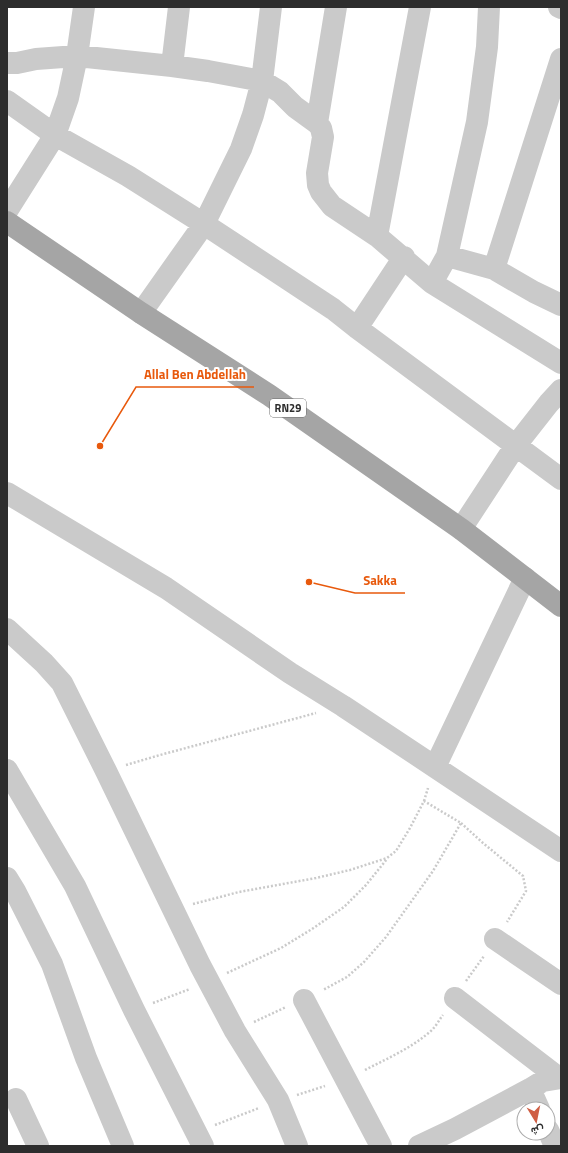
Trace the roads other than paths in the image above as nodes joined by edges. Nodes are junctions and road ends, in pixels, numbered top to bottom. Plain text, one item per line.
1 (84, 7) edge
2 (179, 7) edge
3 (271, 7) edge
4 (336, 7) edge
5 (420, 7) edge
6 (489, 7) edge
7 (77, 56) junction
8 (561, 58) edge
9 (7, 63) edge
10 (172, 66) junction
11 (262, 81) junction
12 (7, 101) edge
13 (318, 123) junction
14 (56, 135) junction
15 (7, 212) edge
16 (7, 222) edge
17 (204, 224) junction
18 (378, 236) junction
19 (447, 256) junction
20 (404, 257) junction
21 (494, 269) junction
22 (432, 283) junction
23 (561, 305) edge
24 (141, 313) junction
25 (357, 328) junction
26 (561, 363) edge
27 (561, 390) edge
28 (516, 445) junction
29 (561, 479) edge
30 (7, 493) edge
31 (461, 529) junction
32 (525, 578) junction
33 (561, 606) edge
34 (7, 629) edge
35 (435, 767) junction
36 (7, 770) edge
37 (561, 851) edge
38 (7, 878) edge
39 (495, 939) road end
40 (561, 984) edge
41 (455, 998) road end
42 (304, 1000) road end
43 (560, 1078) edge
44 (530, 1089) junction
45 (16, 1099) dead end
46 (535, 1101) edge
47 (199, 1139) edge
48 (38, 1146) edge
49 (123, 1146) edge
50 (297, 1146) edge
51 (381, 1146) edge
52 (419, 1146) edge

1 - 7 street
2 - 10 street
3 - 11 street
4 - 13 street
5 - 18 street
6 - 19 street
7 - 9 street
7 - 10 street
7 - 14 street
8 - 21 street
10 - 11 street
11 - 13 street
11 - 17 street
12 - 14 street
13 - 18 street
14 - 15 street
14 - 17 street
16 - 24 main road, RN29
17 - 24 street
17 - 25 street
18 - 20 street
19 - 21 street
19 - 22 street
20 - 22 street
20 - 25 street
21 - 23 street
22 - 26 street
24 - 31 main road, RN29
25 - 28 street
27 - 28 street
28 - 29 street
28 - 31 street
30 - 35 street
31 - 32 main road, RN29
32 - 33 main road, RN29
32 - 35 street
34 - 50 street
35 - 37 street
36 - 47 street
38 - 49 street
39 - 40 street
41 - 43 street
42 - 51 street
43 - 44 street
44 - 46 street
44 - 52 street
45 - 48 street

